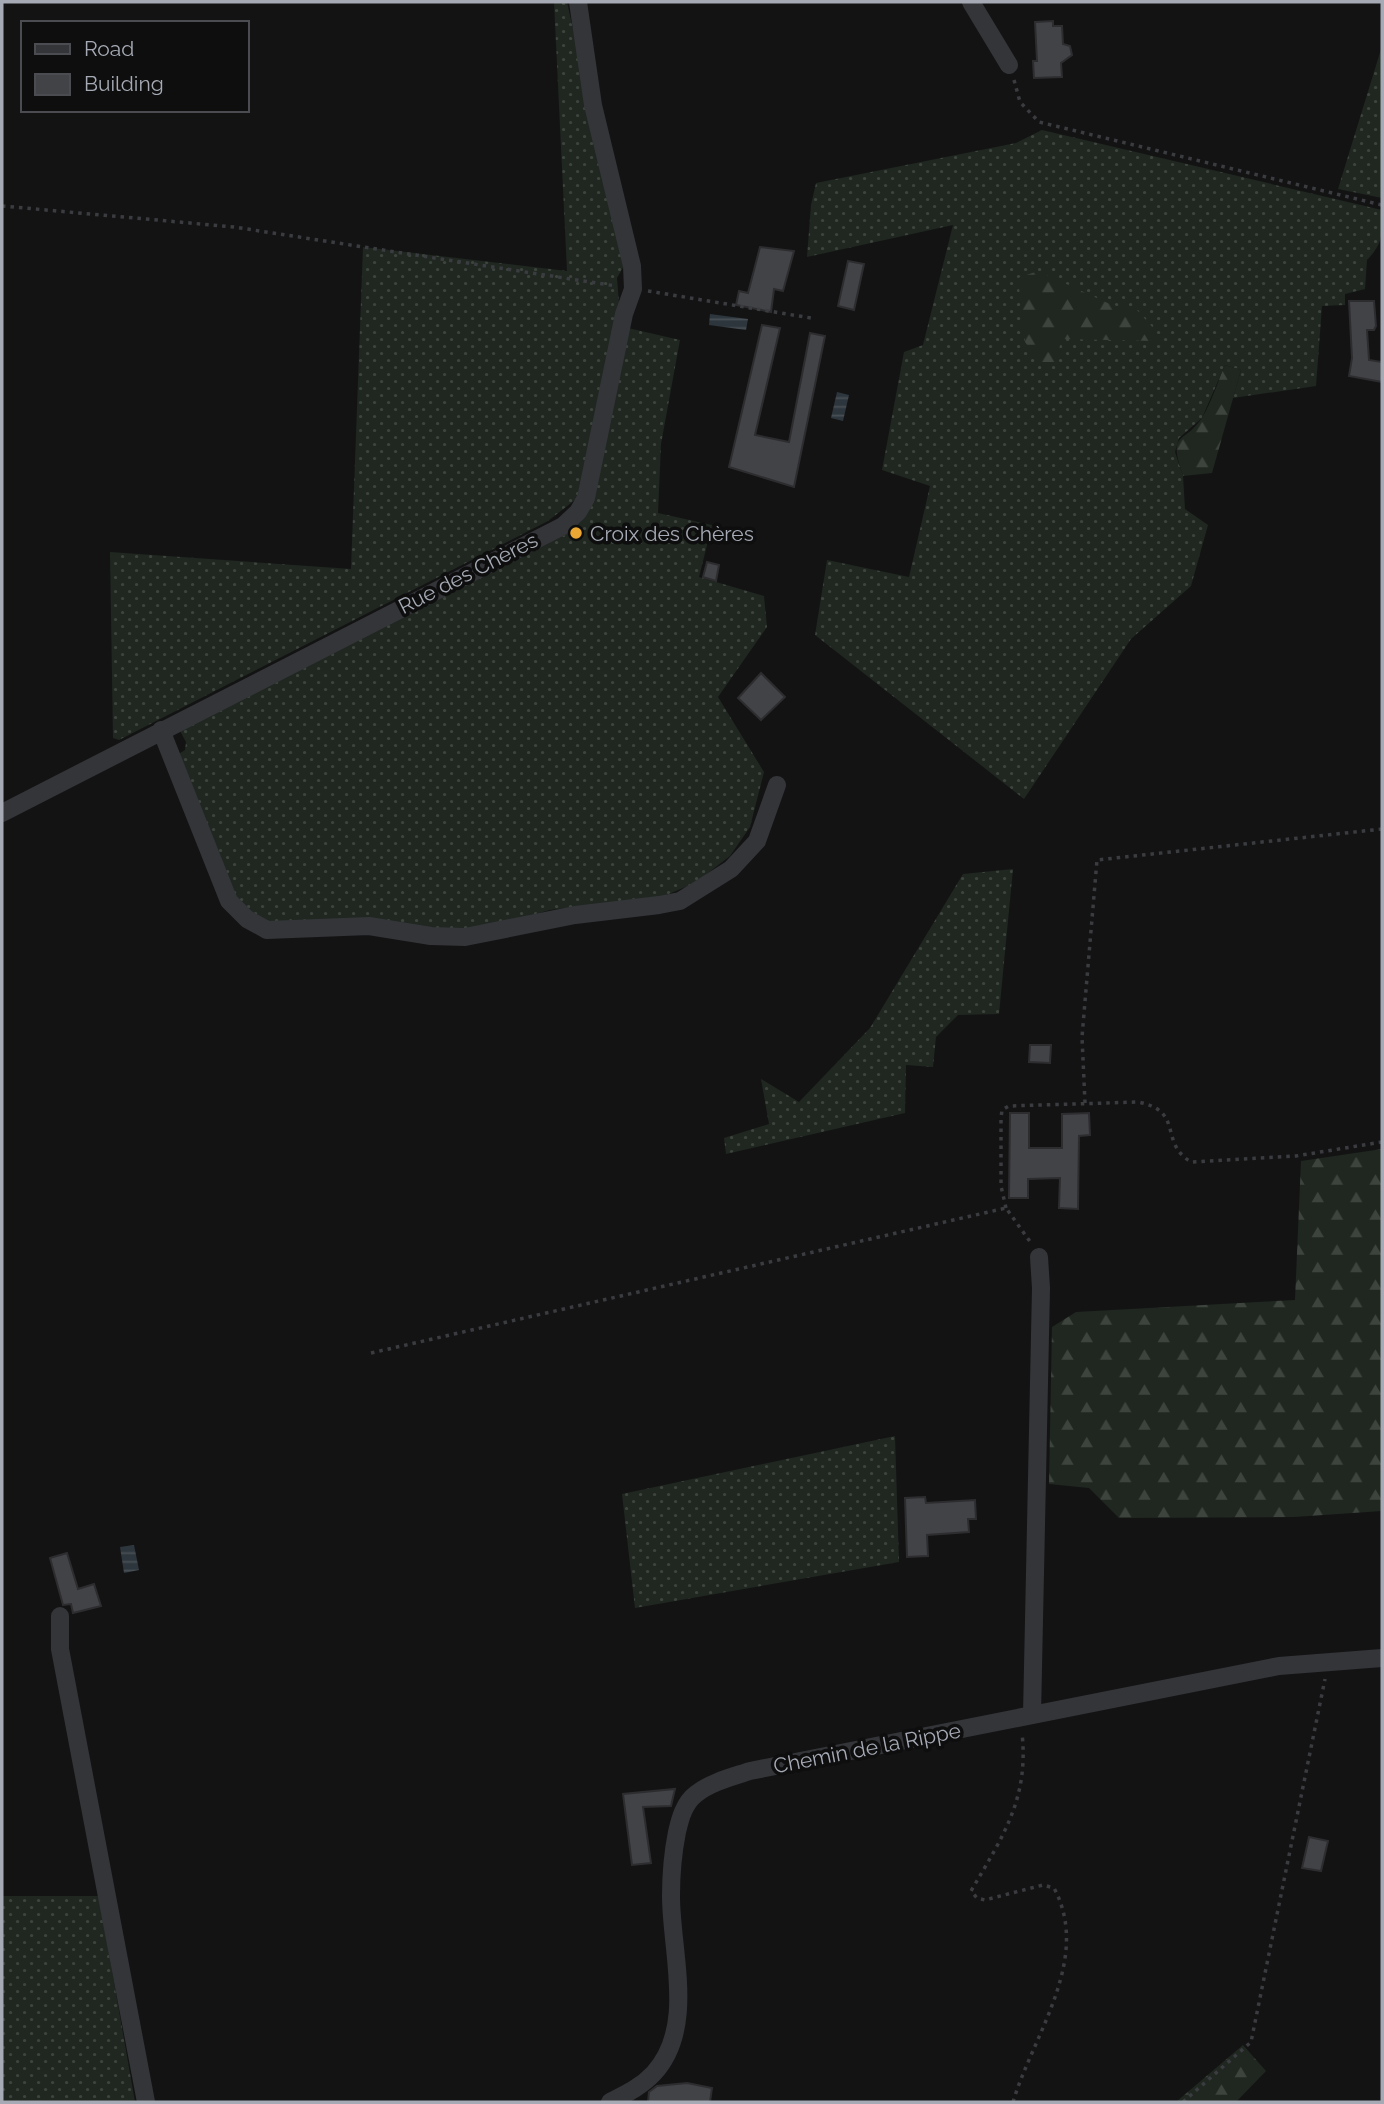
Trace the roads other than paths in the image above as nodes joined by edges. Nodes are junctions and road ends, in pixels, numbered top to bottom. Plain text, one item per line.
1 (578, 2) edge
2 (971, 2) edge
3 (1009, 65) road end
4 (161, 730) junction
5 (777, 785) dead end
6 (2, 813) edge
7 (1039, 1257) road end
8 (61, 1616) dead end
9 (1382, 1658) edge
10 (1026, 1716) junction
11 (146, 2102) edge
12 (610, 2102) edge

1 - 4 street, Rue des Chères
2 - 3 street
4 - 5 street
4 - 6 street, Rue des Chères
7 - 10 street
8 - 11 street
9 - 10 street, Chemin de la Rippe
10 - 12 street, Chemin de la Rippe

